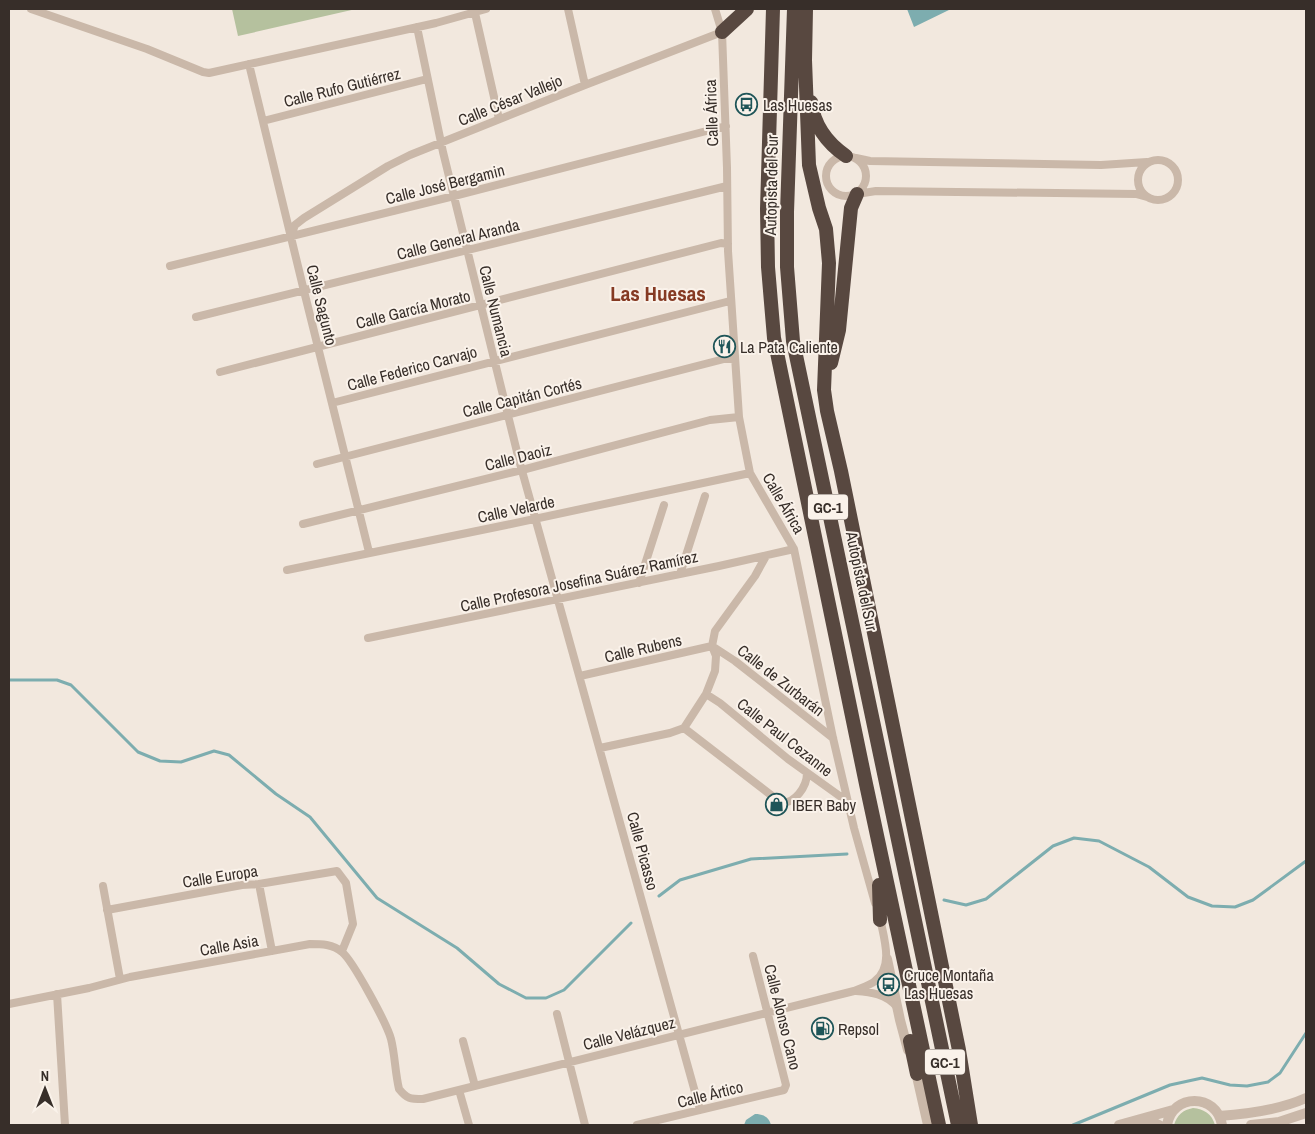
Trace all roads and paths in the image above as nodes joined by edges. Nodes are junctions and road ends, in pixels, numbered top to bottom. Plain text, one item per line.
1 (31, 9) edge
2 (486, 9) edge
3 (568, 9) edge
4 (715, 9) edge
5 (747, 9) edge
6 (773, 9) edge
7 (794, 9) edge
8 (806, 9) edge
9 (475, 13) junction
10 (417, 27) junction
11 (722, 32) junction
12 (805, 60) junction
13 (249, 64) junction
14 (428, 79) junction
15 (585, 84) junction
16 (499, 119) junction
17 (263, 120) junction
18 (726, 126) junction
19 (441, 143) junction
20 (851, 157) junction
21 (1147, 162) junction
22 (727, 186) junction
23 (857, 194) junction
24 (454, 196) junction
25 (1147, 197) junction
26 (285, 210) junction
27 (317, 210) junction
28 (304, 218) junction
29 (319, 229) junction
30 (291, 236) junction
31 (728, 244) junction
32 (467, 251) junction
33 (170, 266) dead end
34 (304, 291) junction
35 (730, 301) junction
36 (481, 306) junction
37 (196, 317) dead end
38 (318, 347) junction
39 (495, 360) junction
40 (734, 360) junction
41 (220, 372) dead end
42 (332, 403) junction
43 (827, 411) junction
44 (508, 414) junction
45 (739, 417) junction
46 (346, 457) junction
47 (317, 464) dead end
48 (522, 470) junction
49 (750, 473) junction
50 (706, 496) dead end
51 (664, 505) dead end
52 (359, 510) junction
53 (535, 519) junction
54 (303, 524) dead end
55 (794, 549) junction
56 (369, 552) junction
57 (766, 556) junction
58 (287, 570) dead end
59 (680, 574) junction
60 (638, 583) junction
61 (558, 600) junction
62 (368, 638) dead end
63 (712, 646) junction
64 (580, 676) junction
65 (706, 694) junction
66 (684, 728) junction
67 (833, 738) junction
68 (600, 748) junction
69 (807, 773) junction
70 (866, 784) junction
71 (824, 786) junction
72 (803, 788) junction
73 (848, 802) junction
74 (259, 884) junction
75 (879, 885) junction
76 (103, 886) dead end
77 (107, 910) junction
78 (880, 920) junction
79 (272, 951) junction
80 (342, 951) junction
81 (753, 956) dead end
82 (887, 959) junction
83 (120, 978) junction
84 (854, 991) junction
85 (57, 994) junction
86 (9, 1004) edge
87 (897, 1006) junction
88 (768, 1012) junction
89 (556, 1014) dead end
90 (680, 1034) junction
91 (463, 1041) dead end
92 (570, 1062) junction
93 (917, 1074) junction
94 (475, 1086) junction
95 (786, 1086) joint
96 (459, 1090) junction
97 (1306, 1098) edge
98 (700, 1110) junction
99 (1173, 1110) junction
100 (1306, 1113) edge
101 (1133, 1120) junction
102 (1220, 1120) edge
103 (65, 1125) edge
104 (469, 1125) edge
105 (585, 1125) edge
106 (637, 1125) edge
107 (928, 1125) edge
108 (939, 1125) edge
109 (958, 1125) edge
110 (971, 1125) edge
111 (1119, 1125) edge
112 (1159, 1125) edge
113 (1167, 1125) edge
114 (1251, 1125) edge

1 - 13 street
2 - 9 street
3 - 15 street
4 - 11 street, Calle África
5 - 11 highway
6 - 70 highway, Autopista del Sur / GC-1
7 - 109 highway, Autopista del Sur / GC-1
8 - 12 highway
9 - 10 street
9 - 16 street
10 - 13 street
10 - 14 street, Calle Numancia
11 - 15 street, Calle César Vallejo
11 - 18 street, Calle África
12 - 20 highway
12 - 43 highway
13 - 17 street, Calle Sagunto
14 - 17 street, Calle Rufo Gutiérrez
14 - 19 street, Calle Numancia
15 - 16 street, Calle César Vallejo
16 - 19 street, Calle César Vallejo
17 - 26 street, Calle Sagunto
18 - 22 street, Calle África
18 - 24 street, Calle José Bergamin
19 - 24 street, Calle Numancia
19 - 27 street, Calle César Vallejo
20 - 21 street
20 - 23 street
20 - 23 street
21 - 25 street
21 - 25 street
22 - 31 street, Calle África
22 - 32 street, Calle General Aranda
23 - 25 street
23 - 43 highway
24 - 29 street, Calle José Bergamin
24 - 32 street, Calle Numancia
26 - 28 street
26 - 30 street, Calle Sagunto
27 - 28 street, Calle César Vallejo
27 - 29 street
28 - 30 street, Calle César Vallejo
29 - 30 street, Calle José Bergamin
30 - 33 street, Calle José Bergamin
30 - 34 street, Calle Sagunto
31 - 35 street, Calle África
31 - 36 street, Calle García Morato
32 - 34 street, Calle General Aranda
32 - 36 street, Calle Numancia
34 - 37 street, Calle General Aranda
34 - 38 street, Calle Sagunto
35 - 39 street, Calle Federico Carvajo
35 - 40 street, Calle África
36 - 38 street, Calle García Morato
36 - 39 street, Calle Numancia
38 - 41 street, Calle García Morato
38 - 42 street, Calle Sagunto
39 - 42 street, Calle Federico Carvajo
39 - 44 street, Calle Numancia
40 - 44 street, Calle Capitán Cortés
40 - 45 street, Calle África
42 - 46 street, Calle Sagunto
43 - 110 highway
44 - 46 street, Calle Capitán Cortés
44 - 48 street, Calle Numancia
45 - 48 street, Calle Daoiz
45 - 49 street, Calle África
46 - 47 street, Calle Capitán Cortés
46 - 52 street, Calle Sagunto
48 - 52 street, Calle Daoiz
48 - 53 street, Calle Numancia
49 - 53 street, Calle Velarde
49 - 55 street, Calle África
50 - 59 street
51 - 60 street
52 - 54 street, Calle Daoiz
52 - 56 street, Calle Sagunto
53 - 56 street, Calle Velarde
53 - 61 street, Calle Numancia
55 - 57 street, Calle Profesora Josefina Suárez Ramírez
55 - 67 street, Calle África
56 - 58 street, Calle Velarde
57 - 59 street, Calle Profesora Josefina Suárez Ramírez
57 - 63 street
59 - 60 street, Calle Profesora Josefina Suárez Ramírez
60 - 61 street, Calle Profesora Josefina Suárez Ramírez
61 - 62 street, Calle Profesora Josefina Suárez Ramírez
61 - 64 street, Calle Picasso
63 - 64 street, Calle Rubens
63 - 65 street
63 - 67 street, Calle de Zurbarán
64 - 68 street, Calle Picasso
65 - 66 street
65 - 69 street, Calle Paul Cezanne
66 - 68 street
66 - 72 street
67 - 73 street, Calle África
68 - 90 street, Calle Picasso
69 - 71 street, Calle Paul Cezanne
69 - 72 street
70 - 75 highway
70 - 108 highway, Autopista del Sur / GC-1
71 - 72 street
71 - 73 street, Calle Paul Cezanne
73 - 78 street, Calle África
74 - 77 street, Calle Europa
74 - 79 street
74 - 80 street, Calle Europa
75 - 78 highway
75 - 93 highway
76 - 77 street
77 - 83 street
78 - 82 street, Calle África
79 - 80 street, Calle Asia
79 - 83 street, Calle Asia
80 - 96 street, Calle Velázquez
81 - 88 street, Calle Alonso Cano
82 - 84 street, Calle Velázquez
82 - 87 street
83 - 85 street, Calle Asia
84 - 87 street, Calle Velázquez
84 - 88 street, Calle Velázquez
85 - 86 street, Calle Asia
85 - 103 street
87 - 93 street
88 - 90 street, Calle Velázquez
88 - 95 street, Calle Alonso Cano
89 - 92 street
90 - 92 street, Calle Velázquez
90 - 98 street, Calle Picasso
91 - 94 street
92 - 94 street, Calle Velázquez
92 - 105 street
93 - 107 street
94 - 96 street, Calle Velázquez
95 - 98 street, Calle Ártico
96 - 104 street
97 - 102 street
98 - 106 street, Calle Ártico
99 - 101 street
99 - 102 street
99 - 113 street
100 - 114 street
101 - 111 street
101 - 112 street

